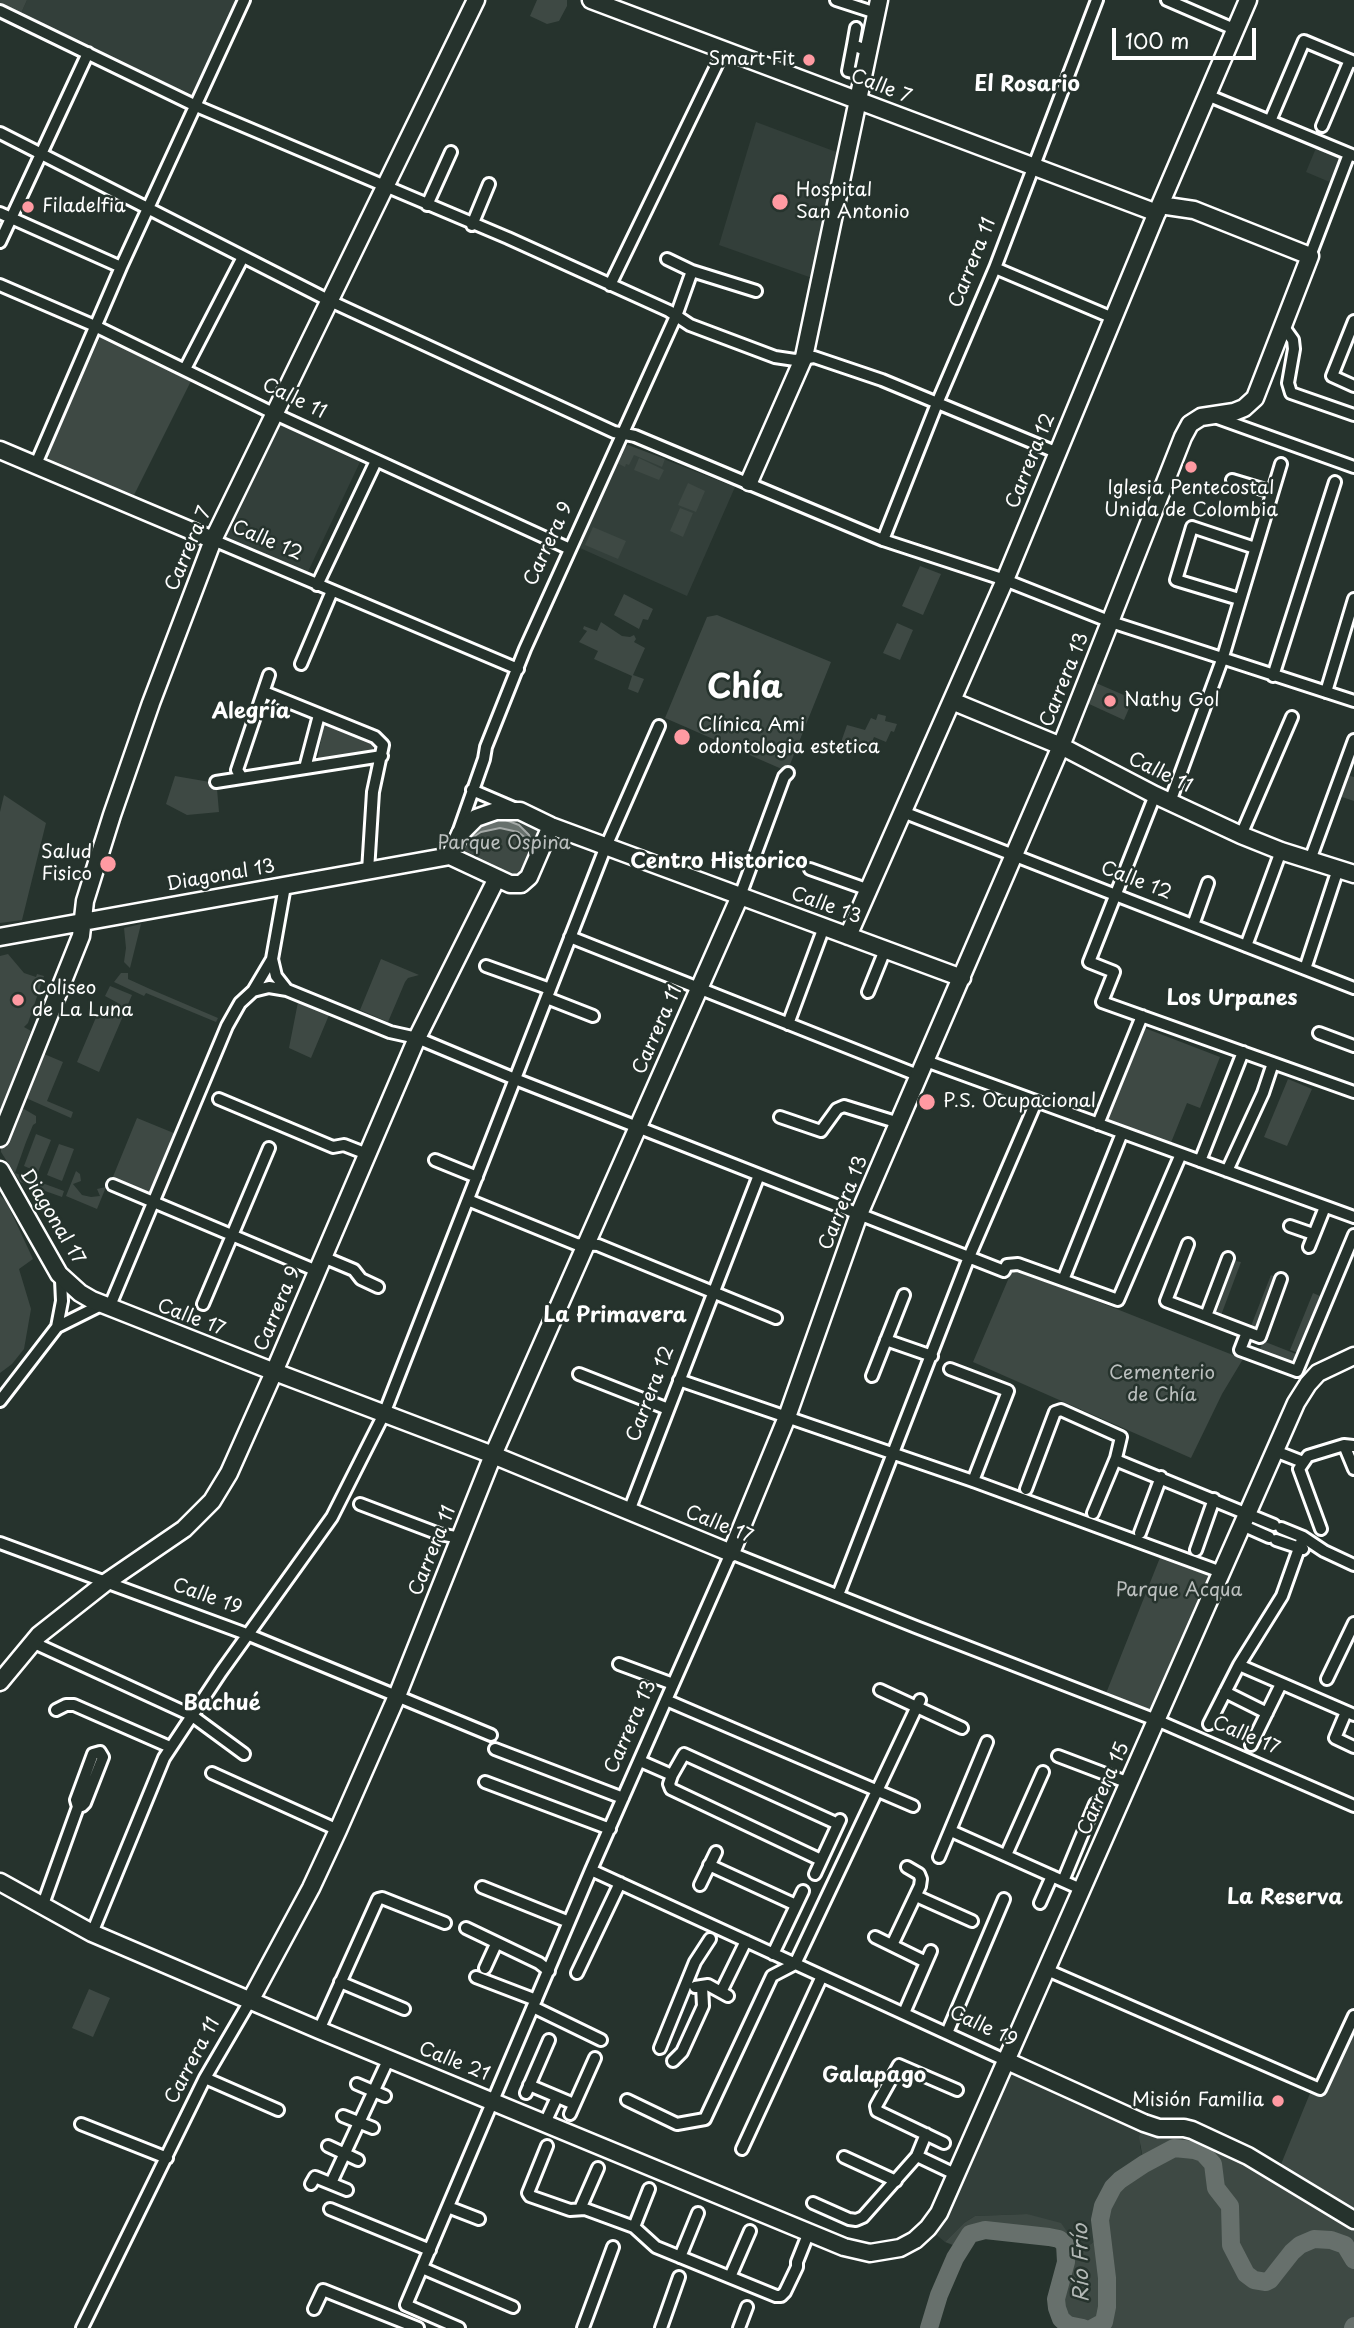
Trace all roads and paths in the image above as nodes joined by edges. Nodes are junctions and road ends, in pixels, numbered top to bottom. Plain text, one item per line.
1 (244, 0) edge
2 (476, 0) edge
3 (591, 0) edge
4 (836, 0) edge
5 (1097, 0) edge
6 (1167, 0) edge
7 (1248, 0) edge
8 (877, 7) edge
9 (0, 12) edge
10 (856, 29) dead end
11 (1234, 29) junction
12 (861, 48) junction
13 (724, 50) junction
14 (88, 53) junction
15 (1352, 61) edge
16 (1207, 95) junction
17 (859, 101) junction
18 (196, 106) junction
19 (1270, 121) junction
20 (1322, 126) dead end
21 (0, 133) edge
22 (451, 152) dead end
23 (41, 153) junction
24 (1352, 155) edge
25 (1034, 167) junction
26 (489, 184) dead end
27 (386, 187) junction
28 (427, 205) junction
29 (150, 209) junction
30 (1158, 209) junction
31 (0, 213) edge
32 (11, 218) junction
33 (472, 225) junction
34 (0, 242) edge
35 (1310, 256) junction
36 (243, 257) junction
37 (667, 260) dead end
38 (121, 267) junction
39 (995, 268) junction
40 (692, 271) junction
41 (0, 285) edge
42 (610, 285) junction
43 (756, 291) dead end
44 (330, 301) junction
45 (676, 316) junction
46 (1113, 318) junction
47 (1354, 321) edge
48 (96, 326) junction
49 (1283, 326) junction
50 (804, 357) junction
51 (185, 369) junction
52 (1354, 386) edge
53 (938, 401) junction
54 (275, 414) junction
55 (1206, 414) junction
56 (1354, 415) edge
57 (623, 434) junction
58 (0, 450) edge
59 (1058, 453) junction
60 (376, 461) junction
61 (36, 464) junction
62 (1281, 464) dead end
63 (1354, 467) edge
64 (1232, 480) dead end
65 (749, 482) junction
66 (1335, 482) dead end
67 (1272, 492) junction
68 (213, 540) junction
69 (883, 540) junction
70 (1255, 548) junction
71 (570, 550) junction
72 (1005, 580) junction
73 (317, 585) junction
74 (332, 591) junction
75 (1239, 599) junction
76 (1354, 599) edge
77 (1111, 622) junction
78 (1222, 660) junction
79 (301, 664) dead end
80 (518, 669) junction
81 (269, 675) dead end
82 (1273, 676) junction
83 (264, 692) junction
84 (1326, 692) junction
85 (952, 701) junction
86 (1354, 701) edge
87 (319, 715) junction
88 (1292, 717) dead end
89 (659, 726) dead end
90 (1354, 740) edge
91 (1060, 746) junction
92 (382, 756) junction
93 (305, 768) junction
94 (788, 773) dead end
95 (242, 778) junction
96 (216, 782) dead end
97 (472, 790) junction
98 (1155, 795) junction
99 (1170, 802) junction
100 (520, 811) junction
101 (903, 813) junction
102 (551, 826) junction
103 (1241, 835) junction
104 (456, 840) junction
105 (606, 846) junction
106 (1281, 851) junction
107 (450, 856) junction
108 (1015, 856) junction
109 (1310, 860) junction
110 (810, 869) dead end
111 (368, 871) junction
112 (1346, 871) edge
113 (497, 878) junction
114 (1208, 883) dead end
115 (285, 886) junction
116 (869, 890) junction
117 (740, 896) junction
118 (1116, 896) junction
119 (83, 923) junction
120 (1193, 925) junction
121 (63, 926) junction
122 (824, 927) junction
123 (848, 936) junction
124 (0, 937) edge
125 (570, 937) junction
126 (1246, 946) junction
127 (885, 950) junction
128 (272, 959) junction
129 (486, 965) dead end
130 (1305, 969) junction
131 (962, 978) junction
132 (1354, 988) edge
133 (699, 989) junction
134 (253, 990) junction
135 (287, 990) junction
136 (868, 992) dead end
137 (548, 993) junction
138 (593, 1016) dead end
139 (1142, 1016) junction
140 (788, 1024) junction
141 (1319, 1033) dead end
142 (417, 1038) junction
143 (1354, 1046) edge
144 (1243, 1052) junction
145 (1273, 1063) junction
146 (923, 1069) junction
147 (515, 1079) junction
148 (1354, 1092) edge
149 (219, 1099) dead end
150 (1036, 1101) junction
151 (780, 1117) dead end
152 (899, 1123) junction
153 (1098, 1124) junction
154 (0, 1125) edge
155 (638, 1128) junction
156 (1122, 1133) junction
157 (0, 1138) edge
158 (270, 1148) dead end
159 (367, 1154) junction
160 (1181, 1154) junction
161 (435, 1160) dead end
162 (1200, 1161) junction
163 (0, 1170) edge
164 (1227, 1171) junction
165 (759, 1175) junction
166 (477, 1177) junction
167 (113, 1185) dead end
168 (468, 1200) junction
169 (153, 1202) junction
170 (1325, 1207) junction
171 (859, 1214) junction
172 (1354, 1217) edge
173 (1290, 1226) dead end
174 (1314, 1234) junction
175 (232, 1235) junction
176 (1354, 1235) edge
177 (586, 1244) junction
178 (1188, 1244) dead end
179 (1308, 1247) dead end
180 (970, 1257) junction
181 (1228, 1258) dead end
182 (320, 1264) junction
183 (1281, 1279) dead end
184 (1063, 1280) junction
185 (65, 1282) junction
186 (378, 1287) dead end
187 (713, 1293) junction
188 (904, 1295) dead end
189 (203, 1304) dead end
190 (105, 1307) junction
191 (1206, 1316) junction
192 (776, 1318) dead end
193 (57, 1327) junction
194 (1247, 1332) junction
195 (886, 1340) junction
196 (932, 1356) junction
197 (1354, 1356) edge
198 (950, 1369) dead end
199 (274, 1372) junction
200 (579, 1374) dead end
201 (872, 1376) dead end
202 (1303, 1378) junction
203 (679, 1380) junction
204 (0, 1401) edge
205 (668, 1409) junction
206 (384, 1414) junction
207 (787, 1417) junction
208 (1349, 1445) edge
209 (1275, 1451) junction
210 (894, 1453) junction
211 (493, 1455) junction
212 (1115, 1458) junction
213 (1303, 1462) junction
214 (1354, 1469) edge
215 (1161, 1477) junction
216 (973, 1481) junction
217 (1026, 1489) dead end
218 (1214, 1499) junction
219 (360, 1504) dead end
220 (629, 1511) junction
221 (1093, 1513) dead end
222 (1245, 1519) junction
223 (1321, 1529) dead end
224 (1140, 1533) dead end
225 (1303, 1537) junction
226 (461, 1538) junction
227 (0, 1543) edge
228 (1299, 1549) junction
229 (1196, 1550) dead end
230 (1324, 1551) junction
231 (731, 1553) junction
232 (1354, 1565) edge
233 (1222, 1572) junction
234 (105, 1583) junction
235 (838, 1595) junction
236 (1354, 1623) edge
237 (250, 1635) junction
238 (32, 1642) junction
239 (619, 1664) dead end
240 (1239, 1665) junction
241 (1327, 1679) dead end
242 (0, 1682) edge
243 (673, 1684) junction
244 (1280, 1684) junction
245 (880, 1690) dead end
246 (1225, 1692) junction
247 (397, 1696) junction
248 (666, 1700) junction
249 (919, 1704) junction
250 (56, 1710) dead end
251 (1266, 1713) junction
252 (1350, 1714) edge
253 (191, 1715) junction
254 (1157, 1720) junction
255 (1209, 1724) dead end
256 (962, 1728) dead end
257 (491, 1735) dead end
258 (987, 1742) dead end
259 (1251, 1745) dead end
260 (1354, 1747) edge
261 (170, 1748) junction
262 (495, 1749) dead end
263 (244, 1754) dead end
264 (1058, 1756) dead end
265 (640, 1761) junction
266 (1043, 1772) dead end
267 (212, 1773) dead end
268 (672, 1775) junction
269 (485, 1782) dead end
270 (1129, 1783) junction
271 (877, 1791) junction
272 (623, 1798) junction
273 (1095, 1804) dead end
274 (913, 1806) dead end
275 (1354, 1806) edge
276 (78, 1807) dead end
277 (610, 1829) junction
278 (338, 1830) junction
279 (951, 1831) junction
280 (716, 1852) dead end
281 (1006, 1855) junction
282 (939, 1857) dead end
283 (821, 1860) junction
284 (709, 1865) junction
285 (907, 1867) dead end
286 (592, 1870) junction
287 (815, 1874) dead end
288 (1057, 1878) junction
289 (0, 1882) edge
290 (620, 1884) junction
291 (700, 1885) dead end
292 (482, 1886) dead end
293 (1083, 1890) junction
294 (803, 1891) dead end
295 (916, 1896) junction
296 (1004, 1899) dead end
297 (1040, 1903) dead end
298 (796, 1905) junction
299 (42, 1907) junction
300 (972, 1921) dead end
301 (569, 1922) junction
302 (445, 1923) dead end
303 (466, 1928) dead end
304 (92, 1933) junction
305 (875, 1937) dead end
306 (710, 1940) dead end
307 (746, 1941) junction
308 (496, 1944) junction
309 (892, 1945) junction
310 (931, 1951) dead end
311 (773, 1954) junction
312 (926, 1962) junction
313 (795, 1964) junction
314 (485, 1968) dead end
315 (549, 1970) junction
316 (1047, 1970) junction
317 (577, 1973) dead end
318 (822, 1976) junction
319 (476, 1977) dead end
320 (340, 1982) junction
321 (702, 1986) junction
322 (684, 1987) junction
323 (250, 2001) junction
324 (535, 2003) junction
325 (404, 2009) dead end
326 (904, 2013) junction
327 (1354, 2016) edge
328 (670, 2020) junction
329 (692, 2029) junction
330 (319, 2030) junction
331 (947, 2033) junction
332 (549, 2040) dead end
333 (601, 2040) dead end
334 (660, 2048) dead end
335 (389, 2057) junction
336 (595, 2058) dead end
337 (673, 2061) dead end
338 (1007, 2061) junction
339 (205, 2078) junction
340 (357, 2084) dead end
341 (957, 2090) dead end
342 (373, 2091) junction
343 (385, 2096) dead end
344 (557, 2097) junction
345 (493, 2101) junction
346 (627, 2101) dead end
347 (278, 2110) dead end
348 (343, 2116) dead end
349 (359, 2123) junction
350 (545, 2123) junction
351 (81, 2124) dead end
352 (373, 2128) dead end
353 (926, 2134) junction
354 (944, 2143) dead end
355 (328, 2146) dead end
356 (547, 2146) dead end
357 (743, 2149) dead end
358 (345, 2154) junction
359 (917, 2156) junction
360 (844, 2157) dead end
361 (167, 2158) junction
362 (358, 2160) dead end
363 (598, 2168) dead end
364 (957, 2175) junction
365 (896, 2181) junction
366 (331, 2183) junction
367 (311, 2185) dead end
368 (649, 2189) dead end
369 (347, 2190) dead end
370 (813, 2203) dead end
371 (448, 2207) junction
372 (330, 2209) dead end
373 (580, 2209) junction
374 (698, 2213) dead end
375 (478, 2219) dead end
376 (1354, 2220) edge
377 (634, 2227) junction
378 (750, 2231) dead end
379 (812, 2234) junction
380 (613, 2247) dead end
381 (900, 2248) joint
382 (430, 2249) junction
383 (680, 2256) junction
384 (422, 2268) junction
385 (679, 2277) dead end
386 (730, 2277) junction
387 (513, 2306) dead end
388 (747, 2307) dead end
389 (314, 2309) dead end
390 (82, 2328) edge
391 (415, 2328) edge
392 (459, 2328) edge
393 (583, 2328) edge
394 (661, 2328) edge
395 (739, 2328) edge

1 - 18 street
2 - 27 street, Carrera 7
3 - 13 street, Calle 7
4 - 8 street
5 - 25 street, Carrera 11
6 - 11 street
7 - 11 street, Carrera 12
8 - 12 street
9 - 14 street
10 - 12 street
11 - 16 street, Carrera 12
12 - 17 street
13 - 17 street, Calle 7
13 - 42 street
14 - 18 street
14 - 23 street
15 - 19 street
15 - 20 street
16 - 19 street
16 - 30 street, Carrera 12
17 - 25 street, Calle 7
17 - 50 street
18 - 27 street
18 - 29 street
19 - 24 street
21 - 23 street
22 - 28 street
23 - 29 street
23 - 32 street
24 - 35 street
25 - 30 street, Calle 7
25 - 39 street, Carrera 11
26 - 33 street
27 - 28 street
27 - 44 street, Carrera 7
28 - 33 street
29 - 36 street
29 - 38 street
30 - 35 street, Calle 7
30 - 46 street, Carrera 12
31 - 32 street
32 - 34 street
32 - 38 street
33 - 42 street
35 - 49 street
36 - 44 street
36 - 51 street
37 - 40 street
38 - 48 street
39 - 46 street
39 - 53 street, Carrera 11
40 - 43 street
40 - 45 street, Carrera 9
41 - 48 street, Calle 11
42 - 45 street
44 - 54 street, Carrera 7
44 - 57 street
45 - 50 street
45 - 57 street, Carrera 9
46 - 59 street, Carrera 12
47 - 52 street
48 - 51 street, Calle 11
48 - 61 street
49 - 55 street
49 - 56 street
50 - 53 street
50 - 65 street
51 - 54 street, Calle 11
53 - 59 street
53 - 69 street, Carrera 11
54 - 60 street, Calle 11
54 - 68 street, Carrera 7
55 - 63 street
55 - 77 street, Carrera 13
57 - 65 street
57 - 71 street, Carrera 9
58 - 61 street, Calle 12
59 - 72 street, Carrera 12
60 - 71 street, Calle 11
60 - 73 street
61 - 68 street, Calle 12
62 - 67 street
64 - 67 street
65 - 69 street
66 - 82 street
67 - 70 street
68 - 73 street, Calle 12
68 - 119 street, Carrera 7
69 - 72 street
70 - 75 street
70 - 75 street
71 - 80 street, Carrera 9
72 - 77 street
72 - 85 street, Carrera 12
73 - 74 street, Calle 12
74 - 79 street
74 - 80 street, Calle 12
75 - 78 street
76 - 84 street
77 - 78 street
77 - 91 street, Carrera 13
78 - 82 street
78 - 99 street
80 - 97 street, Carrera 9
81 - 83 street
82 - 84 street
83 - 87 street
83 - 95 street
84 - 86 street
85 - 91 street, Calle 11
85 - 101 street, Carrera 12
87 - 92 street
87 - 93 street
88 - 103 street
89 - 105 street
90 - 109 street
91 - 98 street, Calle 11
91 - 108 street, Carrera 13
92 - 93 street
92 - 111 street
93 - 95 street
94 - 117 street, Carrera 11
95 - 96 street
97 - 100 street, Calle 13
97 - 104 street, Carrera 9
98 - 99 street, Calle 11
98 - 118 street
99 - 103 street, Calle 11
100 - 102 street, Calle 13
100 - 104 street
101 - 108 street, Calle 12
101 - 116 street, Carrera 12
102 - 105 street, Calle 13
102 - 113 street
103 - 106 street, Calle 11
104 - 107 street
105 - 117 street, Calle 13
105 - 125 street
106 - 109 street, Calle 11
106 - 126 street
107 - 111 street, Diagonal 13
107 - 113 street
108 - 118 street, Calle 12
108 - 131 street, Carrera 13
109 - 112 street, Calle 11
110 - 116 street
111 - 115 street, Diagonal 13
112 - 130 street
113 - 142 street, Carrera 9
114 - 120 street
115 - 119 street, Diagonal 13
115 - 128 street
116 - 123 street, Carrera 12
117 - 122 street, Calle 13
117 - 133 street, Carrera 11
118 - 120 street, Calle 12
118 - 139 street
119 - 121 street, Diagonal 13
119 - 157 street, Carrera 7
120 - 126 street, Calle 12
121 - 124 street, Diagonal 13
121 - 154 street
122 - 123 street, Calle 13
122 - 140 street
123 - 127 street, Calle 13
125 - 133 street
125 - 137 street
126 - 130 street, Calle 12
127 - 131 street, Calle 13
127 - 136 street
128 - 134 street
128 - 135 street
129 - 137 street
130 - 132 street, Calle 12
131 - 146 street, Carrera 13
133 - 140 street
133 - 155 street, Carrera 11
134 - 135 street
134 - 169 street
135 - 142 street
137 - 138 street
137 - 147 street
139 - 144 street
139 - 153 street
140 - 146 street
141 - 143 street
142 - 147 street
142 - 159 street, Carrera 9
144 - 145 street
144 - 162 street
145 - 148 street
145 - 164 street
146 - 150 street
146 - 152 street, Carrera 13
147 - 155 street
147 - 166 street
149 - 159 street
150 - 153 street
150 - 180 street
151 - 152 street
152 - 171 street, Carrera 13
153 - 156 street
155 - 165 street
155 - 177 street, Carrera 11
156 - 160 street
156 - 184 street
158 - 175 street
159 - 182 street, Carrera 9
160 - 162 street
160 - 184 street
161 - 166 street
162 - 164 street
163 - 185 street, Diagonal 17
164 - 170 street
165 - 171 street
165 - 187 street, Carrera 12
166 - 168 street
167 - 169 street
168 - 177 street
168 - 206 street
169 - 175 street
169 - 190 street
170 - 172 street
170 - 174 street
171 - 180 street
171 - 207 street, Carrera 13
173 - 174 street
174 - 179 street
175 - 182 street
175 - 189 street
176 - 202 street
177 - 187 street
177 - 211 street, Carrera 11
178 - 191 street
180 - 184 street
180 - 196 street
181 - 191 street
182 - 186 street
182 - 199 street, Carrera 9
183 - 194 street
185 - 190 street, Calle 17
185 - 193 street
187 - 192 street
187 - 203 street, Carrera 12
188 - 195 street
190 - 193 street
190 - 199 street, Calle 17
191 - 194 street
193 - 204 street
194 - 202 street
195 - 196 street
195 - 201 street
196 - 210 street
197 - 202 street, Carrera 15
198 - 216 street
199 - 206 street, Calle 17
199 - 234 street, Carrera 9
200 - 205 street
202 - 209 street, Carrera 15
203 - 205 street, Carrera 12
203 - 207 street
205 - 220 street, Carrera 12
206 - 211 street, Calle 17
206 - 237 street
207 - 210 street
207 - 231 street, Carrera 13
208 - 213 street
208 - 214 street
209 - 213 street
209 - 222 street, Carrera 15
210 - 216 street
210 - 235 street
211 - 220 street, Calle 17
211 - 226 street, Carrera 11
212 - 215 street
212 - 217 street
212 - 221 street
213 - 223 street
215 - 218 street
215 - 224 street
216 - 233 street
218 - 222 street
218 - 229 street
219 - 226 street
220 - 231 street, Calle 17
222 - 225 street
222 - 228 street
222 - 233 street, Carrera 15
225 - 228 street
225 - 230 street
226 - 247 street, Carrera 11
227 - 234 street, Calle 19
228 - 230 street
228 - 240 street
230 - 232 street
231 - 235 street, Calle 17
231 - 243 street, Carrera 13
233 - 254 street, Carrera 15
234 - 237 street, Calle 19
234 - 238 street, Carrera 9
235 - 254 street, Calle 17
236 - 241 street
237 - 247 street, Calle 19
237 - 253 street
238 - 242 street, Carrera 9
238 - 253 street
239 - 243 street
240 - 244 street
240 - 246 street
243 - 248 street, Carrera 13
244 - 251 street
244 - 252 street
245 - 249 street
246 - 251 street
246 - 255 street
247 - 257 street, Calle 19
247 - 278 street, Carrera 11
248 - 265 street, Carrera 13
248 - 271 street
249 - 256 street
249 - 271 street
250 - 261 street
251 - 259 street
252 - 260 street
253 - 261 street
253 - 263 street
254 - 270 street, Carrera 15
254 - 275 street, Calle 17
258 - 279 street
261 - 304 street
262 - 272 street
264 - 270 street
265 - 268 street
265 - 272 street, Carrera 13
266 - 281 street
267 - 278 street
268 - 283 street
268 - 283 street
269 - 277 street
270 - 293 street, Carrera 15
271 - 274 street
271 - 313 street
272 - 277 street, Carrera 13
273 - 288 street
276 - 299 street
277 - 286 street, Carrera 13
278 - 323 street, Carrera 11
279 - 281 street
279 - 282 street
280 - 284 street
281 - 288 street
283 - 287 street
284 - 291 street
284 - 298 street
285 - 295 street
286 - 290 street, Calle 19
286 - 301 street, Carrera 13
288 - 293 street
288 - 297 street
289 - 299 street, Calle 21
290 - 307 street, Calle 19
290 - 317 street
292 - 301 street
293 - 316 street, Carrera 15
294 - 298 street
295 - 300 street
295 - 309 street
296 - 331 street
298 - 311 street
299 - 304 street, Calle 21
301 - 315 street, Carrera 13
302 - 320 street
303 - 308 street
304 - 323 street, Calle 21
305 - 309 street
306 - 322 street
307 - 311 street, Calle 19
307 - 321 street
308 - 314 street
308 - 315 street
309 - 312 street
310 - 312 street
311 - 313 street, Calle 19
312 - 326 street
313 - 318 street, Calle 19
313 - 346 street
315 - 324 street, Carrera 13
316 - 327 street
316 - 338 street, Carrera 15
318 - 326 street, Calle 19
318 - 357 street
319 - 324 street
320 - 325 street
320 - 330 street
321 - 322 street
321 - 329 street
322 - 328 street
323 - 330 street, Calle 21
323 - 339 street, Carrera 11
324 - 333 street
324 - 345 street, Carrera 13
326 - 331 street, Calle 19
328 - 329 street
328 - 334 street
329 - 337 street
330 - 335 street, Calle 21
331 - 338 street, Calle 19
332 - 344 street
335 - 342 street
335 - 345 street, Calle 21
336 - 344 street
338 - 364 street, Carrera 15
338 - 376 street, Calle 19
339 - 347 street
339 - 361 street, Carrera 11
340 - 342 street
341 - 353 street
342 - 343 street
342 - 349 street
344 - 350 street
345 - 350 street, Calle 21
345 - 371 street, Carrera 13
348 - 349 street
349 - 352 street
349 - 358 street
350 - 379 street, Calle 21
351 - 361 street
353 - 354 street
353 - 359 street
355 - 358 street
356 - 373 street
358 - 362 street
358 - 366 street
359 - 364 street
359 - 365 street
360 - 365 street
361 - 390 street, Carrera 11
363 - 373 street
364 - 381 street, Carrera 15
365 - 370 street
366 - 367 street
366 - 369 street
368 - 377 street
371 - 375 street
371 - 382 street, Carrera 13
372 - 382 street
373 - 377 street
374 - 383 street
377 - 383 street
378 - 386 street
379 - 381 street, Calle 21
379 - 386 street
380 - 393 street
382 - 384 street, Carrera 13
383 - 386 street
384 - 387 street
384 - 392 street, Carrera 13
385 - 394 street
388 - 395 street
389 - 391 street

